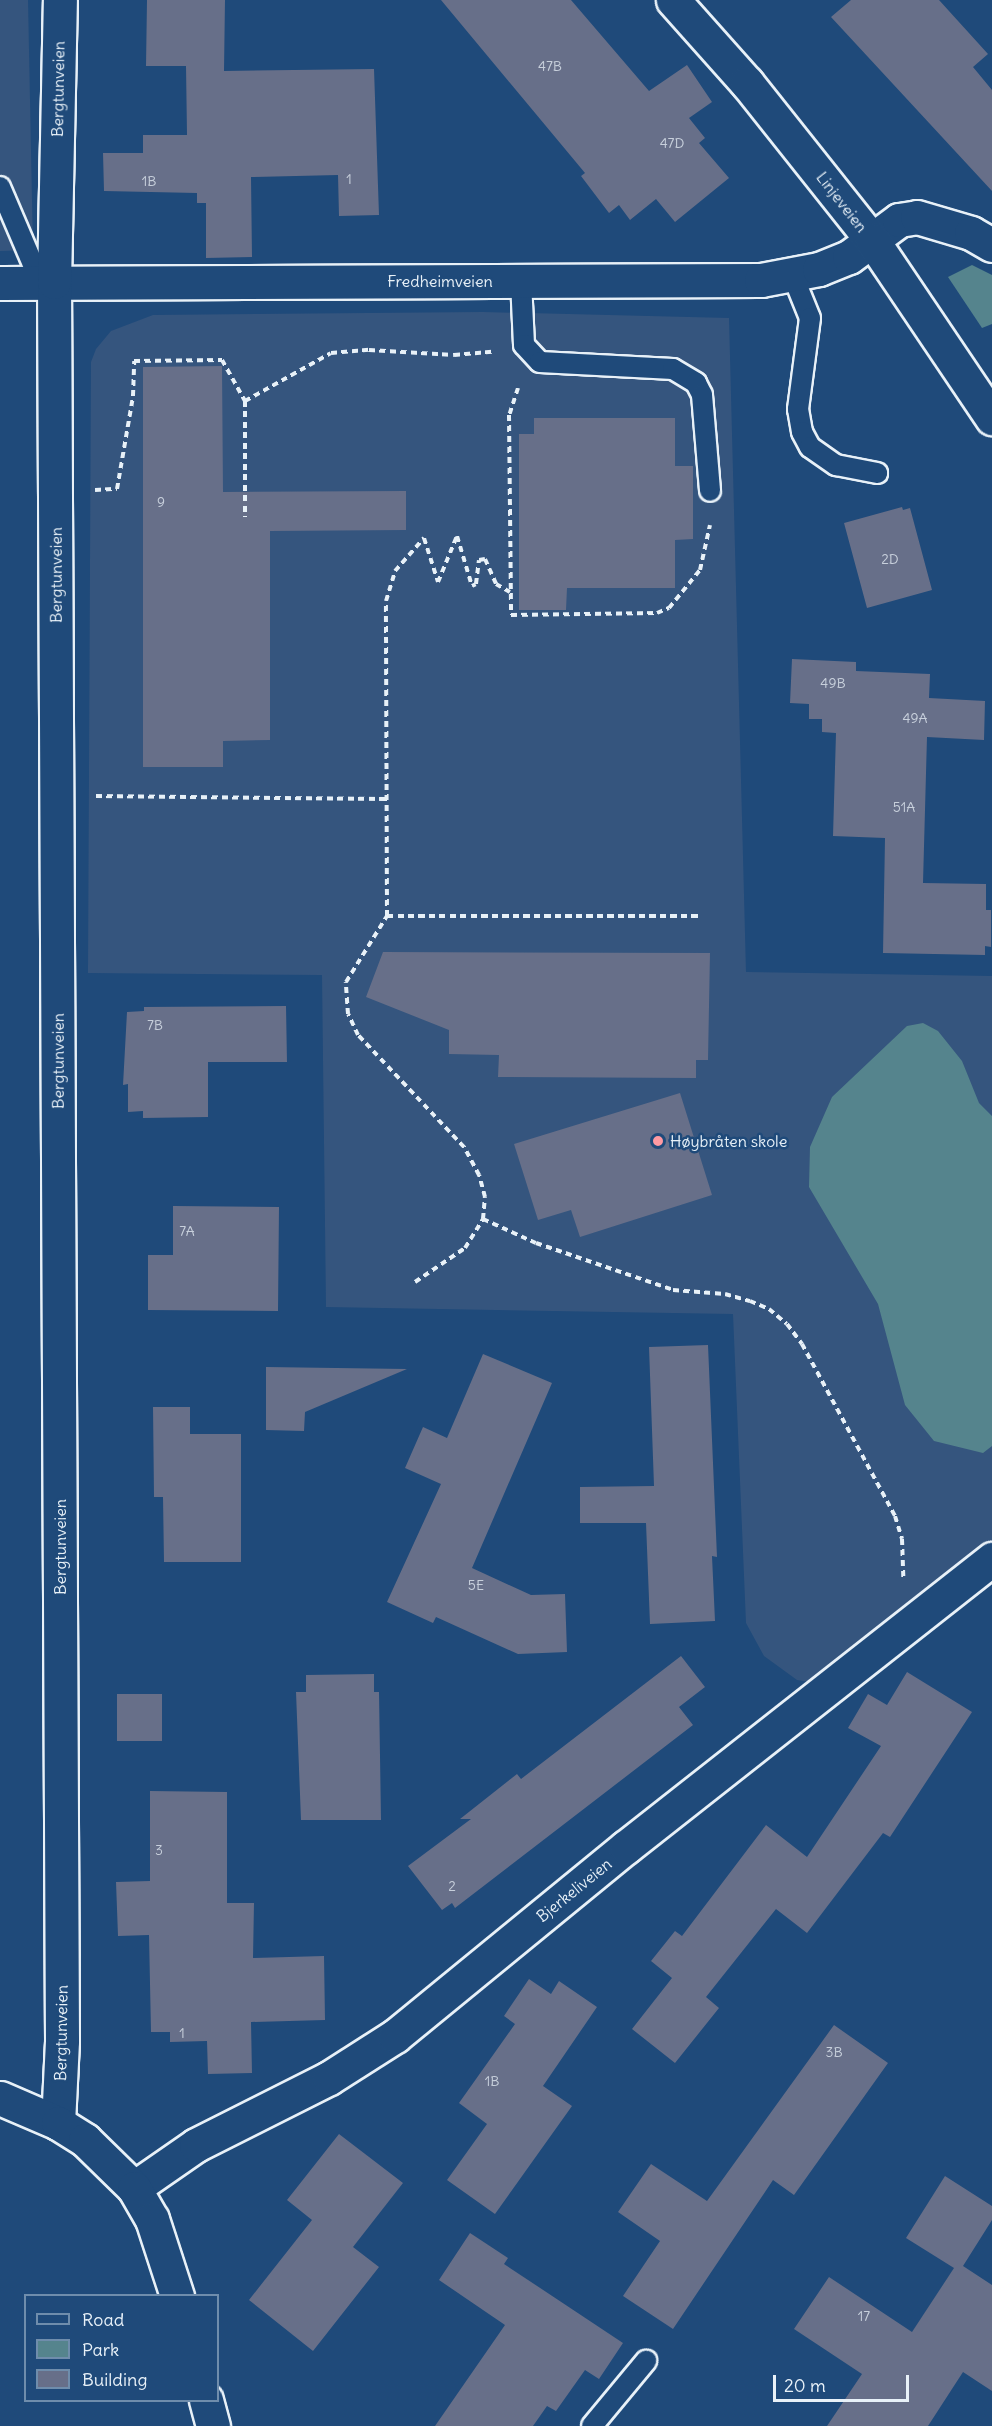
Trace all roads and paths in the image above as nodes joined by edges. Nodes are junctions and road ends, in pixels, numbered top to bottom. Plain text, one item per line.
1 (60, 0) edge
2 (673, 0) edge
3 (0, 187) edge
4 (872, 240) junction
5 (992, 245) edge
6 (794, 276) junction
7 (521, 281) junction
8 (0, 283) edge
9 (48, 283) junction
10 (524, 345) junction
11 (517, 397) dead end
12 (245, 401) junction
13 (992, 418) edge
14 (877, 473) dead end
15 (56, 490) junction
16 (710, 491) joint
17 (245, 517) dead end
18 (510, 592) junction
19 (57, 795) junction
20 (387, 799) junction
21 (387, 916) junction
22 (698, 916) dead end
23 (483, 1219) junction
24 (415, 1282) dead end
25 (992, 1559) edge
26 (922, 1615) junction
27 (0, 2098) edge
28 (58, 2123) junction
29 (134, 2188) junction
30 (177, 2294) edge
31 (646, 2361) dead end
32 (207, 2402) edge
33 (213, 2426) edge
34 (592, 2426) edge

1 - 9 street, Bergtunveien
2 - 4 street, Linjeveien
3 - 9 lane
4 - 5 street, Fredheimveien
4 - 6 street, Fredheimveien
4 - 13 street, Linjeveien
6 - 7 street, Fredheimveien
6 - 14 lane
7 - 9 street, Fredheimveien
7 - 10 lane
8 - 9 street, Fredheimveien
9 - 15 street, Bergtunveien
10 - 12 path
10 - 16 lane
11 - 18 path
12 - 15 path
12 - 17 path
15 - 19 street, Bergtunveien
16 - 18 path
18 - 20 path
19 - 20 path
19 - 28 street, Bergtunveien
20 - 21 path
21 - 22 path
21 - 23 path
23 - 24 path
23 - 26 path
25 - 26 street, Bjerkeliveien
26 - 29 street, Bjerkeliveien
27 - 28 street
28 - 29 street
29 - 30 street
31 - 34 lane
32 - 33 street

